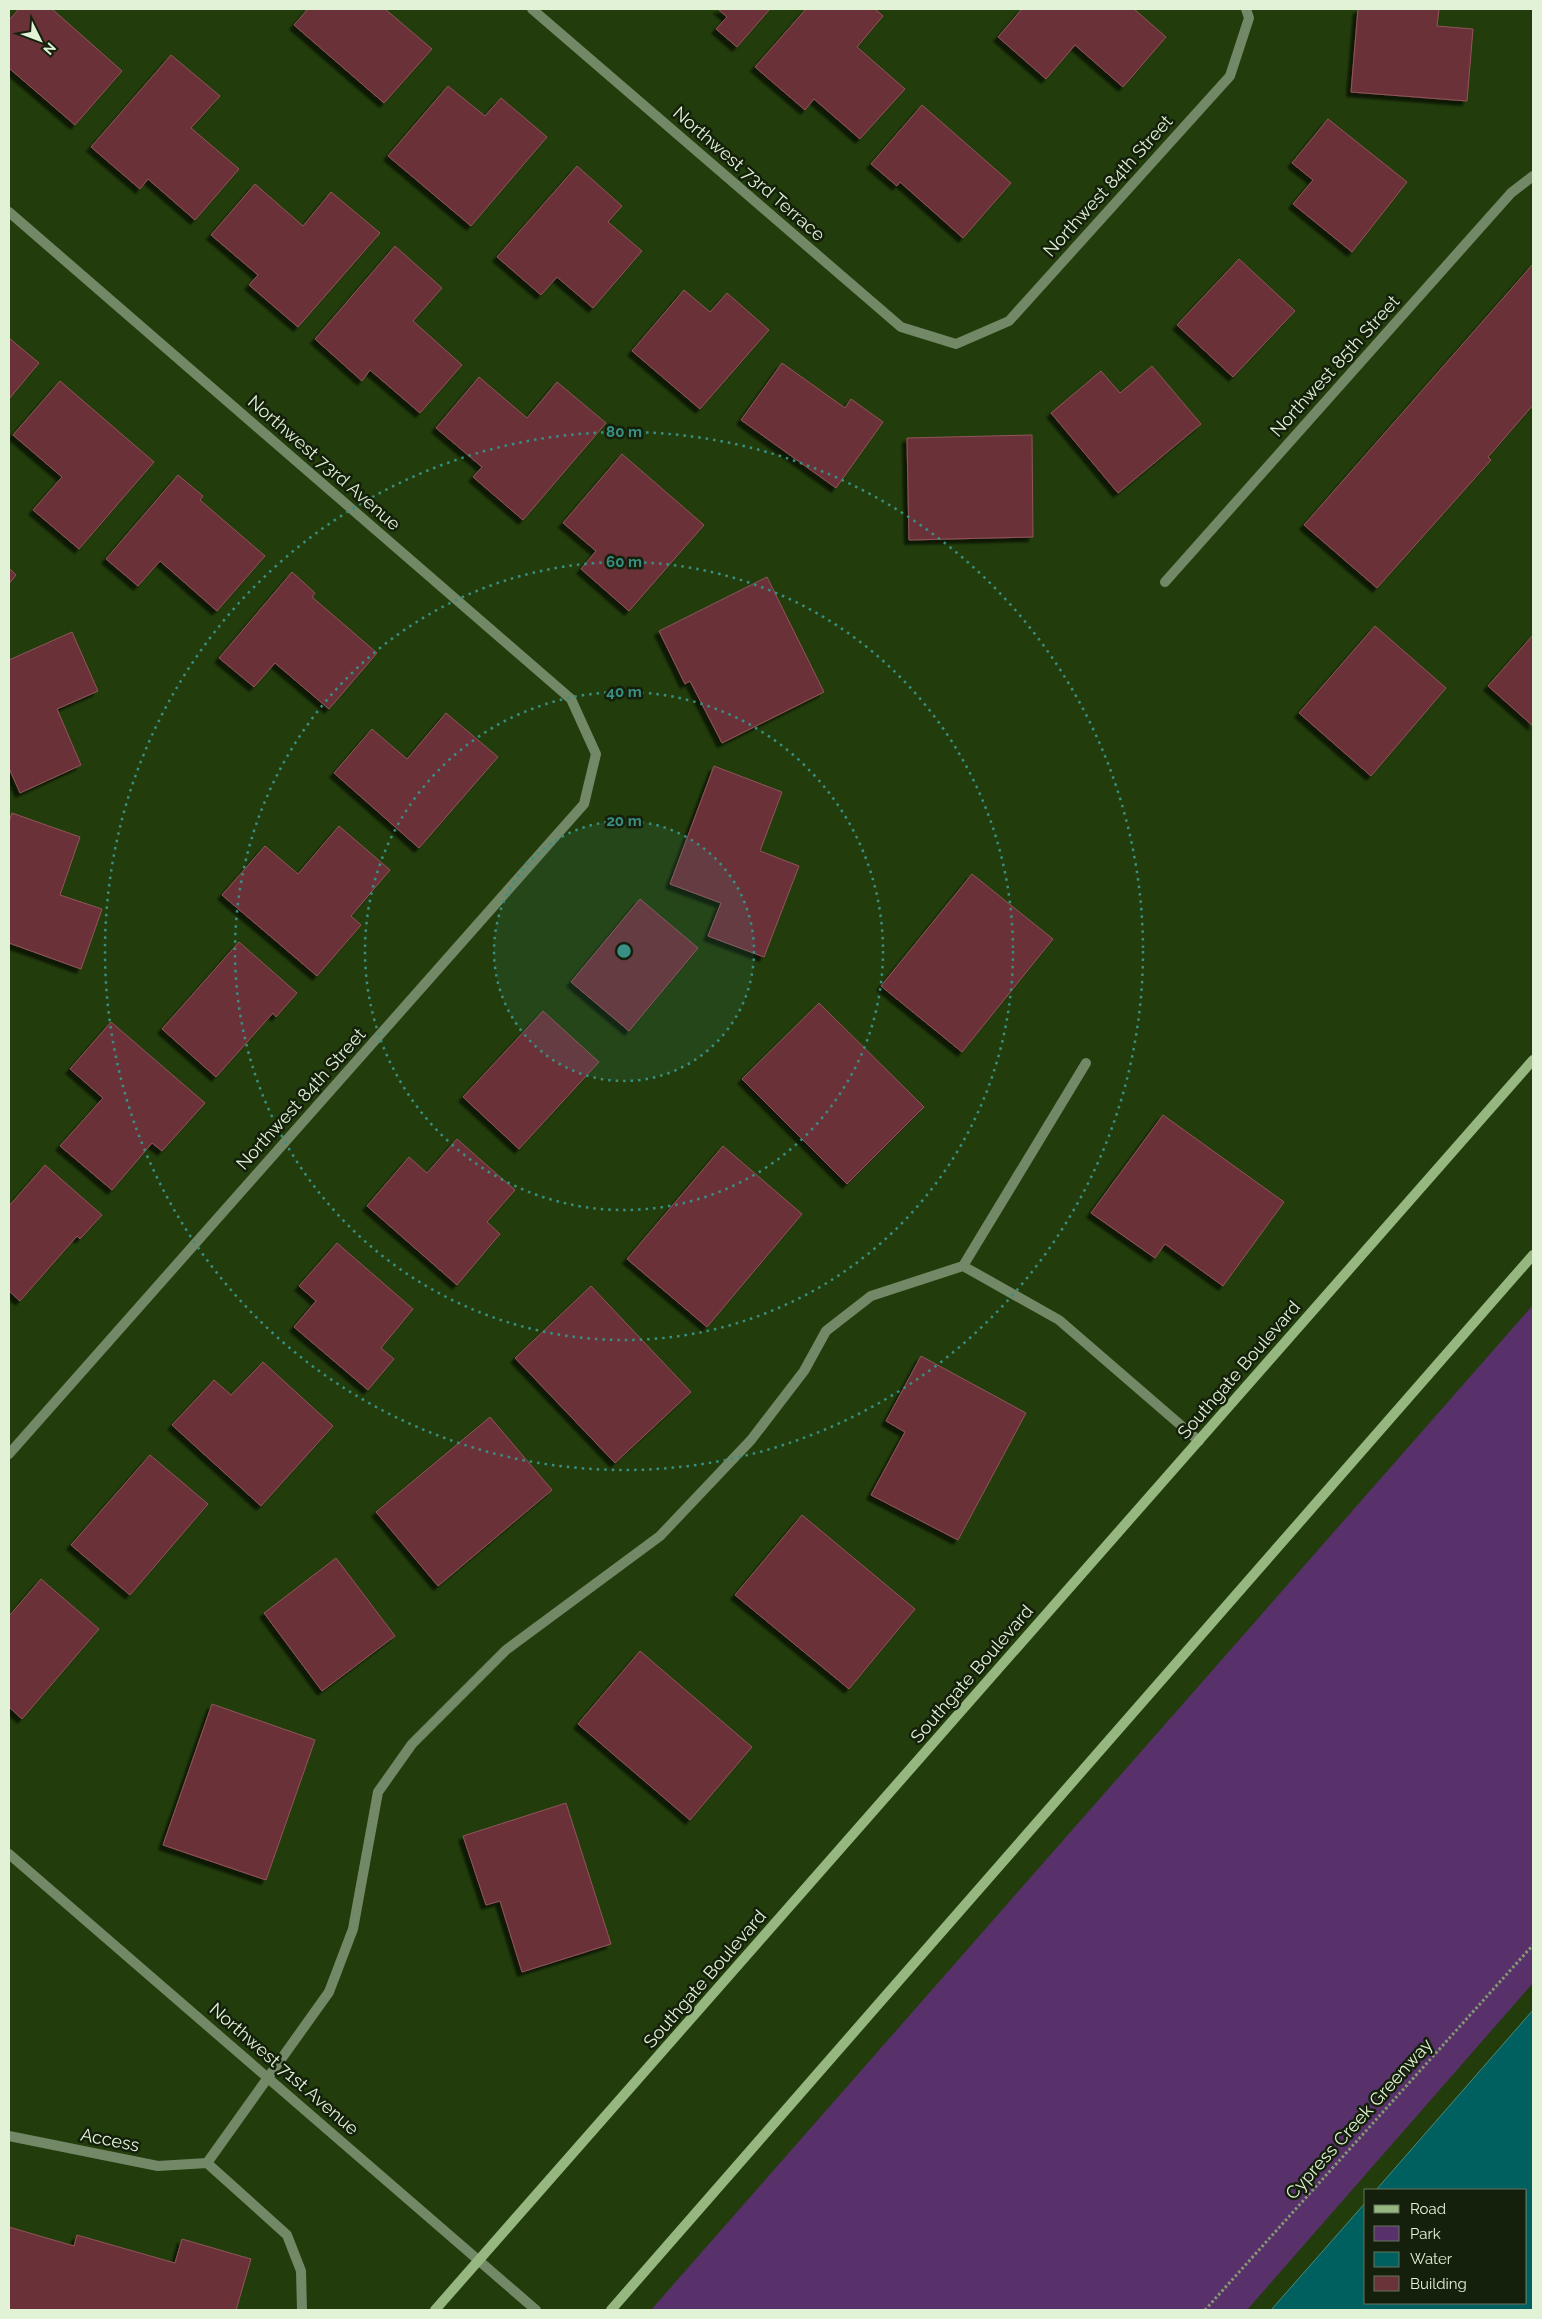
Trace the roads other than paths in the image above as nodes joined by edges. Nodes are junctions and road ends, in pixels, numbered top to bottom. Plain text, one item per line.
1 (532, 9) edge
2 (1248, 13) edge
3 (1533, 176) edge
4 (9, 212) edge
5 (956, 344) joint
6 (1165, 582) dead end
7 (596, 754) joint
8 (1533, 1060) edge
9 (1086, 1063) dead end
10 (1533, 1255) edge
11 (964, 1266) junction
12 (1198, 1441) junction
13 (9, 1454) edge
14 (9, 1854) edge
15 (269, 2078) junction
16 (9, 2136) edge
17 (207, 2163) junction
18 (480, 2260) junction
19 (302, 2310) edge
20 (436, 2310) edge
21 (536, 2310) edge
22 (611, 2310) edge

1 - 5 street, Northwest 73rd Terrace
2 - 5 street, Northwest 84th Street
3 - 6 street, Northwest 85th Street
4 - 7 street, Northwest 73rd Avenue
7 - 13 street, Northwest 84th Street
8 - 12 main road, Southgate Boulevard
9 - 11 street
10 - 22 main road
11 - 12 street
11 - 15 street
12 - 18 main road, Southgate Boulevard
14 - 15 street, Northwest 71st Avenue
15 - 17 street
15 - 18 street, Northwest 71st Avenue
16 - 17 street, Access
17 - 19 street
18 - 20 main road, Southgate Boulevard
18 - 21 street, Northwest 71st Avenue

